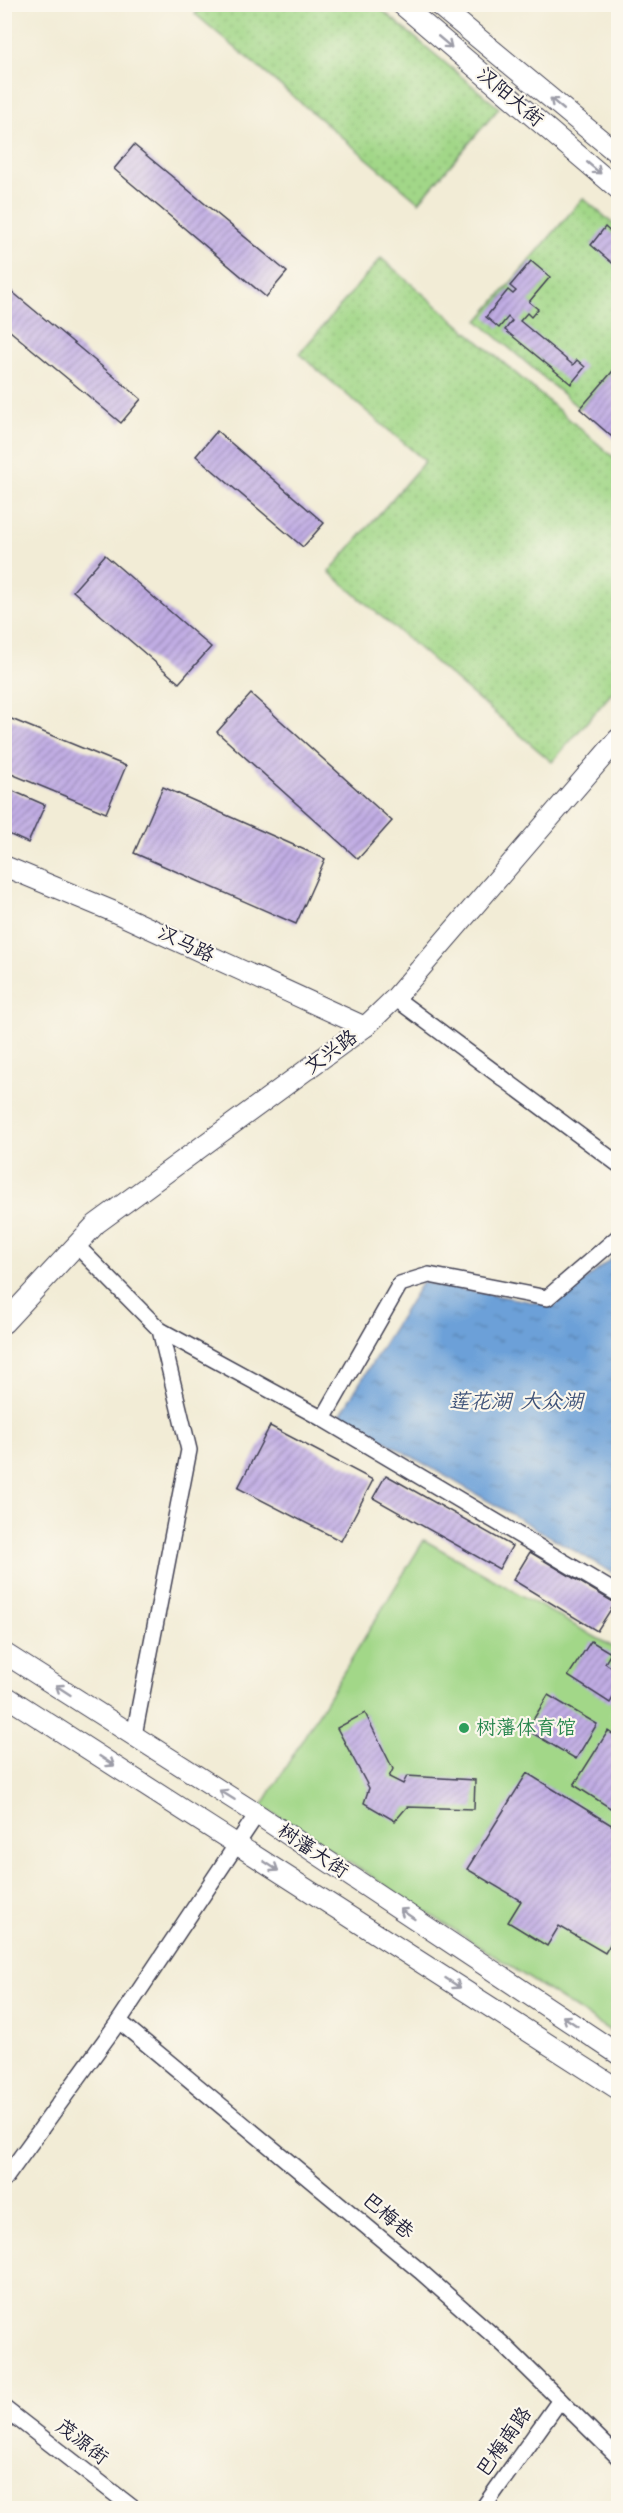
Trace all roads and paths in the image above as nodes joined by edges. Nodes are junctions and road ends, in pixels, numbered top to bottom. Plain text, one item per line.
1 (401, 4) edge
2 (437, 4) edge
3 (618, 154) edge
4 (618, 189) edge
5 (618, 739) edge
6 (4, 866) edge
7 (395, 998) junction
8 (365, 1027) junction
9 (618, 1164) edge
10 (618, 1237) edge
11 (76, 1245) junction
12 (4, 1323) edge
13 (160, 1330) junction
14 (323, 1419) junction
15 (618, 1594) edge
16 (4, 1653) edge
17 (4, 1695) edge
18 (134, 1735) junction
19 (257, 1814) junction
20 (238, 1845) junction
21 (119, 2021) junction
22 (618, 2054) edge
23 (618, 2089) edge
24 (4, 2180) edge
25 (560, 2400) junction
26 (4, 2409) edge
27 (618, 2457) edge
28 (130, 2508) edge
29 (483, 2508) edge

1 -> 4 street, 汉阳大街
3 -> 2 street, 汉阳大街
5 - 7 street, 文兴路
6 - 8 street, 汉马路
7 - 8 street, 文兴路
7 - 9 street
8 - 11 street, 文兴路
10 - 14 street
11 - 12 street, 文兴路
11 - 13 street
13 - 14 street
13 - 18 street
14 - 15 street
18 -> 16 street, 树藩大街
17 -> 20 street, 树藩大街
19 -> 18 street, 树藩大街
19 - 20 street
22 -> 19 street, 树藩大街
20 - 21 street
20 -> 23 street, 树藩大街
21 - 24 street
21 - 25 street, 巴梅巷
25 - 27 street, 巴梅巷
25 - 29 street, 巴梅南路
26 - 28 street, 茂源街

